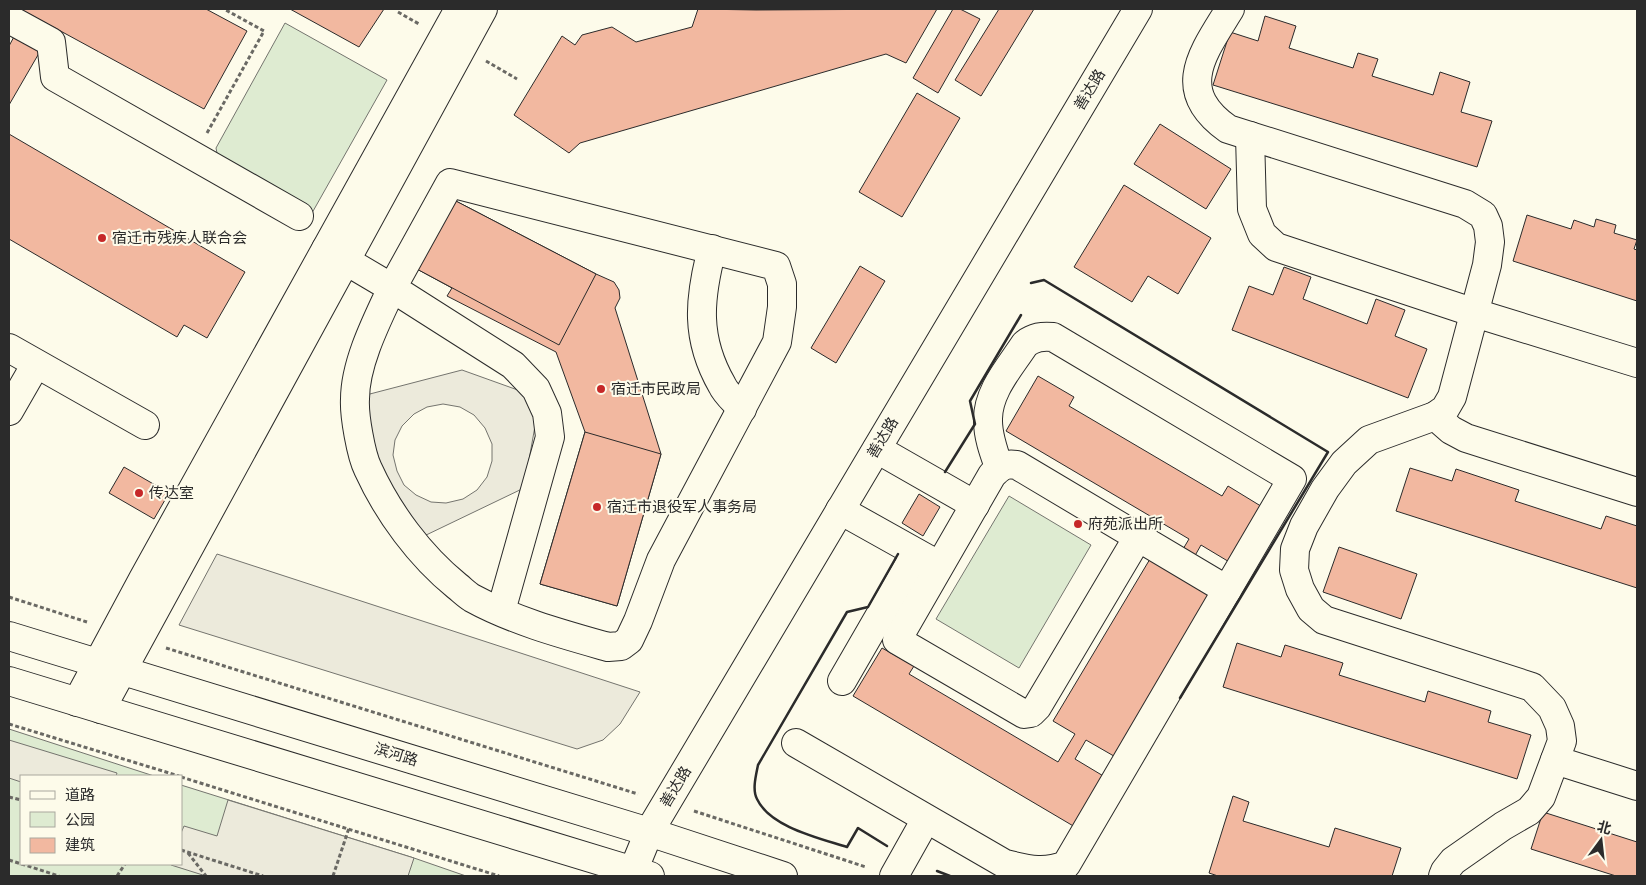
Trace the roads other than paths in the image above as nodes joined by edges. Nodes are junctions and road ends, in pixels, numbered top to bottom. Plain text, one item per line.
1 (459, 9) edge
2 (483, 9) edge
3 (1138, 9) edge
4 (1230, 9) edge
5 (9, 18) edge
6 (1250, 136) junction
7 (299, 216) dead end
8 (712, 249) junction
9 (336, 255) junction
10 (392, 288) junction
11 (1475, 313) junction
12 (9, 348) edge
13 (1637, 363) edge
14 (36, 364) junction
15 (742, 409) junction
16 (9, 411) edge
17 (1434, 416) junction
18 (145, 424) dead end
19 (877, 449) junction
20 (999, 467) junction
21 (1637, 492) edge
22 (975, 505) junction
23 (840, 510) junction
24 (1138, 536) junction
25 (916, 553) junction
26 (940, 566) junction
27 (1227, 590) junction
28 (500, 611) junction
29 (9, 636) edge
30 (109, 668) junction
31 (9, 681) edge
32 (842, 681) dead end
33 (89, 705) junction
34 (796, 743) dead end
35 (1555, 760) junction
36 (1637, 786) edge
37 (926, 819) junction
38 (649, 832) junction
39 (884, 873) edge
40 (641, 874) edge
41 (783, 876) edge
42 (1444, 876) edge

1 - 9 main road
2 - 9 main road
3 - 19 main road, 善达路
4 - 6 main road
5 - 7 main road
6 - 11 main road
6 - 11 main road
8 - 10 main road
8 - 15 main road
8 - 15 main road
9 - 10 main road
9 - 30 main road
10 - 28 main road
10 - 28 main road
11 - 13 main road
11 - 17 main road
12 - 14 main road
14 - 16 main road
14 - 18 main road
15 - 28 main road
17 - 21 main road
17 - 35 main road
19 - 22 main road
19 - 23 main road, 善达路
20 - 22 main road
20 - 24 main road
20 - 27 main road
22 - 26 main road
23 - 25 main road
23 - 38 main road, 善达路
24 - 26 main road
24 - 27 main road
25 - 26 main road
25 - 32 main road
27 - 37 main road
29 - 30 main road, 滨河路
30 - 33 main road
30 - 38 main road, 滨河路
31 - 33 main road
33 - 40 main road
34 - 37 main road
35 - 36 main road
35 - 42 main road
37 - 39 main road
38 - 40 main road, 善达路
38 - 41 main road, 滨河路

